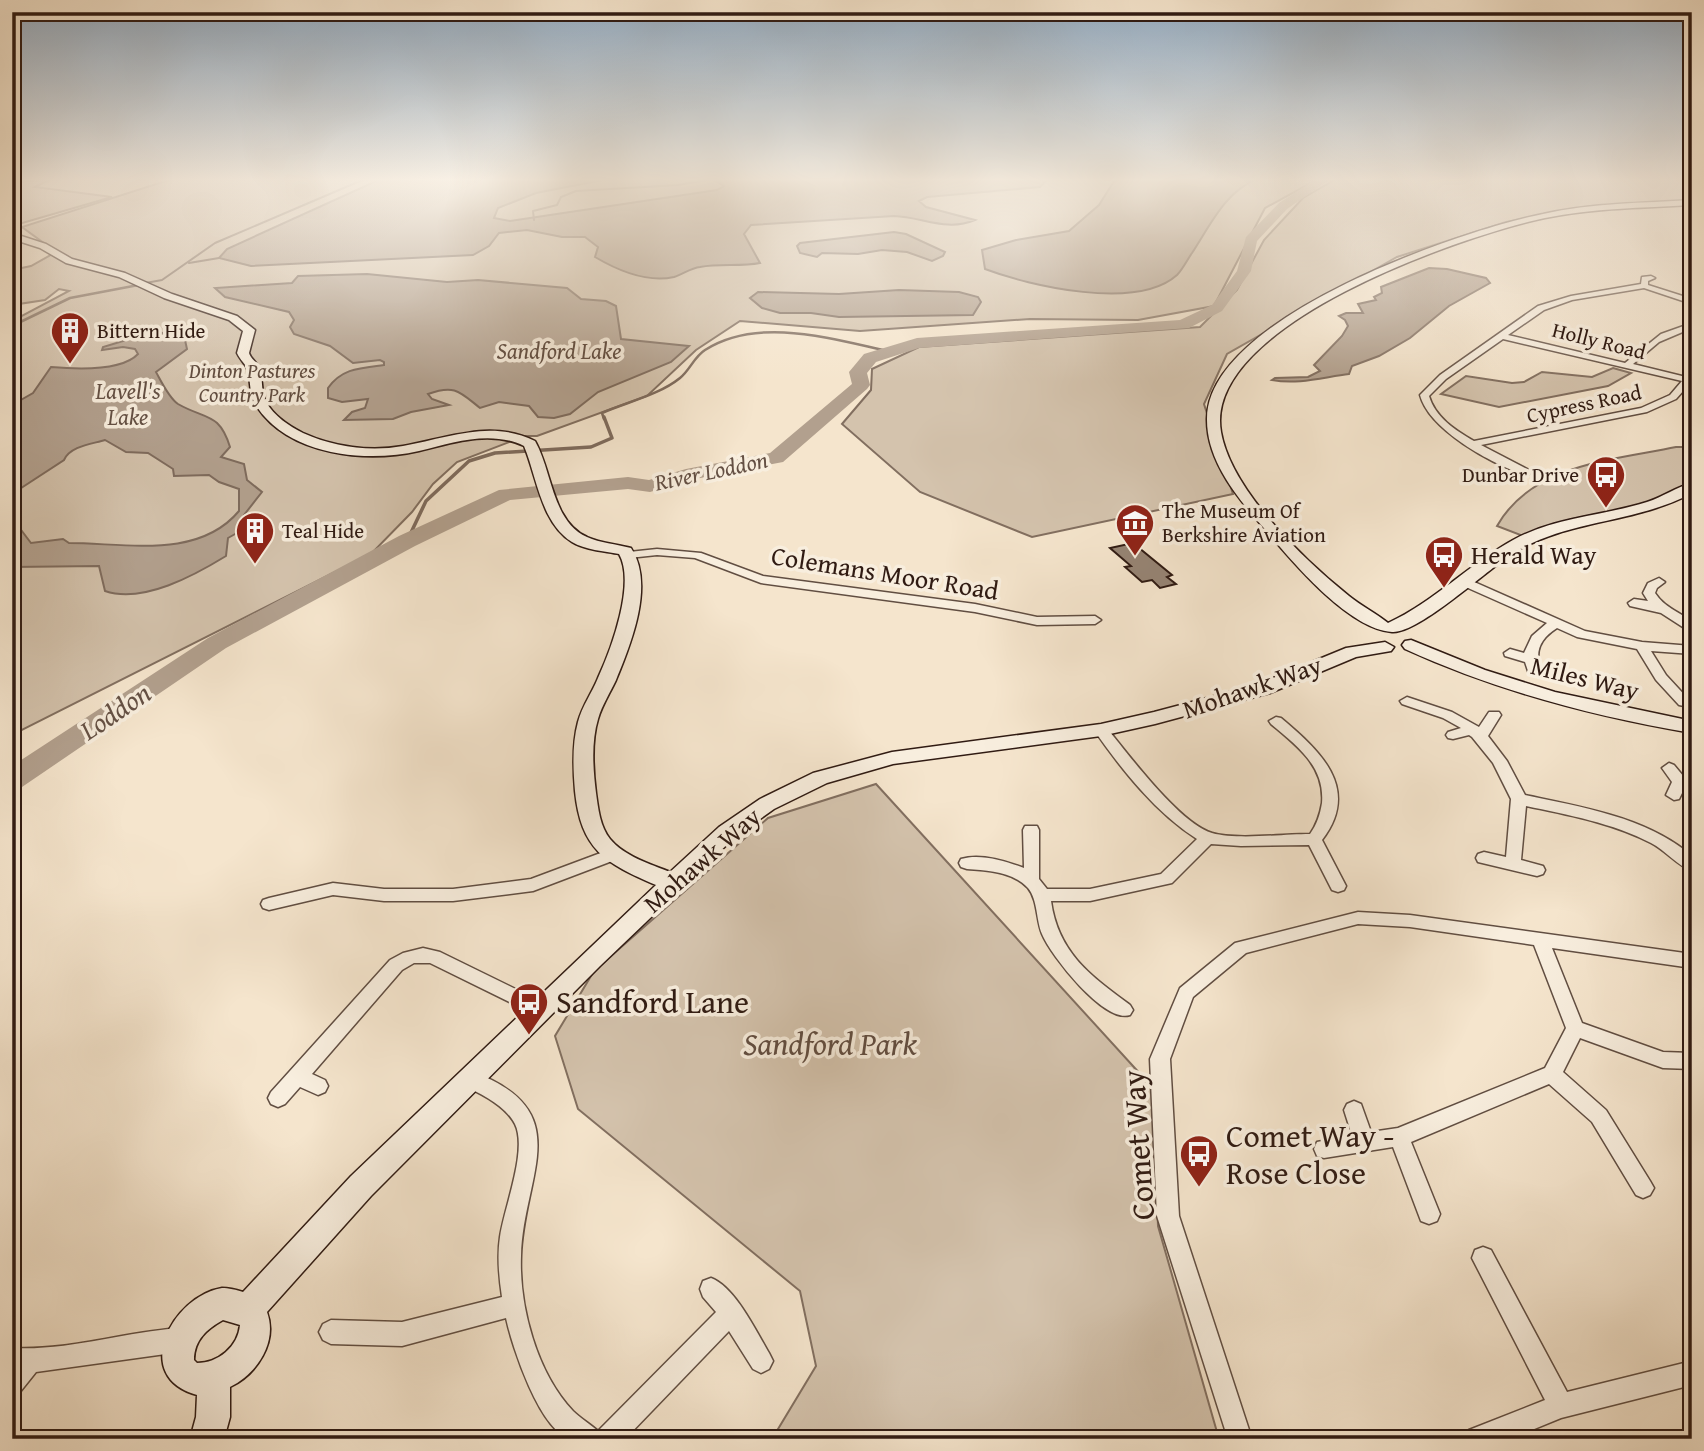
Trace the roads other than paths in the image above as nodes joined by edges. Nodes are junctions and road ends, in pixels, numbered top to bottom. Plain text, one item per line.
1 (42, 246) edge
2 (1441, 246) edge
3 (1690, 300) edge
4 (1692, 325) edge
5 (1501, 336) junction
6 (1626, 366) junction
7 (1690, 379) edge
8 (1474, 444) junction
9 (1525, 472) dead end
10 (1692, 487) edge
11 (629, 555) junction
12 (1463, 581) junction
13 (1659, 582) dead end
14 (1634, 603) dead end
15 (1656, 604) junction
16 (1429, 608) junction
17 (1096, 620) dead end
18 (1553, 624) junction
19 (1377, 629) junction
20 (1692, 629) edge
21 (1401, 645) junction
22 (1642, 646) junction
23 (1692, 650) edge
24 (1510, 653) dead end
25 (1339, 657) junction
26 (1407, 701) dead end
27 (1684, 702) dead end
28 (1494, 715) dead end
29 (1276, 722) dead end
30 (1692, 727) edge
31 (1101, 730) junction
32 (1477, 733) junction
33 (1453, 735) dead end
34 (1311, 752) junction
35 (1294, 757) dead end
36 (1669, 768) dead end
37 (1682, 786) edge
38 (1519, 799) junction
39 (1031, 830) dead end
40 (1208, 838) junction
41 (1314, 839) junction
42 (614, 854) junction
43 (1485, 858) dead end
44 (1690, 862) edge
45 (967, 863) dead end
46 (1513, 864) junction
47 (1537, 870) dead end
48 (1032, 877) junction
49 (672, 882) junction
50 (1338, 886) dead end
51 (1042, 895) junction
52 (269, 904) dead end
53 (1541, 942) junction
54 (1692, 961) edge
55 (540, 1009) junction
56 (1124, 1010) dead end
57 (1575, 1028) junction
58 (1692, 1060) edge
59 (1552, 1074) junction
60 (297, 1076) junction
61 (470, 1079) junction
62 (318, 1086) dead end
63 (278, 1098) dead end
64 (1354, 1110) dead end
65 (1399, 1137) junction
66 (1364, 1140) junction
67 (1324, 1149) dead end
68 (1643, 1188) dead end
69 (1429, 1214) dead end
70 (1483, 1258) dead end
71 (711, 1289) dead end
72 (513, 1305) junction
73 (249, 1309) junction
74 (731, 1312) junction
75 (331, 1332) dead end
76 (180, 1340) junction
77 (21, 1360) edge
78 (761, 1360) dead end
79 (1692, 1373) edge
80 (214, 1378) junction
81 (12, 1384) edge
82 (1562, 1406) junction
83 (207, 1439) edge
84 (589, 1439) edge
85 (607, 1439) edge
86 (1240, 1439) edge
87 (1478, 1439) edge

1 - 11 street
2 - 19 street
3 - 5 street
4 - 6 street
5 - 6 street, Holly Road
5 - 8 street
6 - 7 street, Holly Road
7 - 8 street, Cypress Road
8 - 9 street
10 - 12 street
11 - 17 street, Colemans Moor Road
11 - 42 street
12 - 16 street
12 - 18 street
13 - 15 street
14 - 15 street
15 - 20 street
16 - 19 street, Mohawk Way
16 - 21 street
18 - 22 street
18 - 24 street
19 - 21 street
19 - 21 street
19 - 25 street, Mohawk Way
21 - 25 street, Mohawk Way
21 - 30 street, Miles Way
22 - 23 street
22 - 27 street
25 - 31 street, Mohawk Way
26 - 32 street
28 - 32 street
29 - 34 street
31 - 40 street
31 - 49 street, Mohawk Way
32 - 33 street
32 - 38 street
34 - 35 street
34 - 41 street
36 - 37 street
38 - 44 street
38 - 46 street
39 - 48 street
40 - 41 street
40 - 51 street
41 - 50 street
42 - 49 street
42 - 52 street
43 - 46 street
45 - 48 street
46 - 47 street
48 - 51 street
49 - 55 street, Mohawk Way
51 - 56 street
53 - 54 street, Comet Way
53 - 57 street
53 - 86 street, Comet Way
55 - 60 street
55 - 61 street, Mohawk Way
57 - 58 street
57 - 59 street
59 - 65 street
59 - 68 street
60 - 62 street
60 - 63 street
61 - 72 street
61 - 73 street, Mohawk Way
64 - 66 street
65 - 66 street
65 - 69 street
66 - 67 street
70 - 82 street
71 - 74 street
72 - 75 street
72 - 84 street
73 - 76 street
73 - 80 street
74 - 78 street
74 - 85 street
76 - 77 street
76 - 80 street
77 - 81 street
79 - 82 street
80 - 83 street
82 - 87 street

